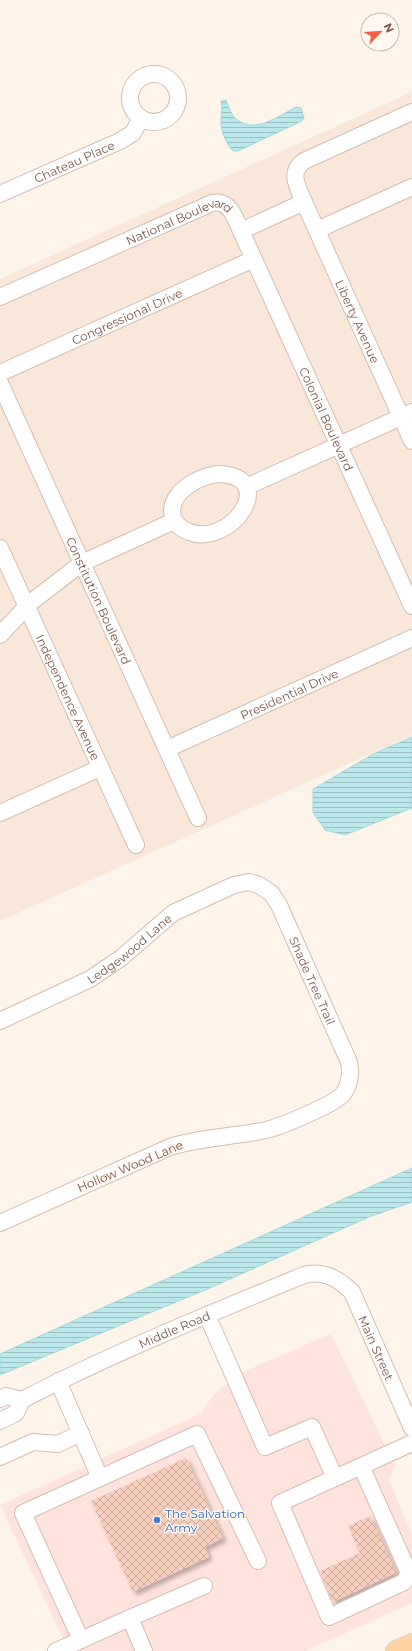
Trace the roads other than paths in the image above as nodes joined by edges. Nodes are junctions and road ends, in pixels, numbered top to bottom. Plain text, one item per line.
1 (412, 112) edge
2 (141, 118) dead end
3 (412, 187) edge
4 (0, 194) edge
5 (304, 202) junction
6 (317, 230) junction
7 (241, 231) junction
8 (254, 259) junction
9 (0, 297) edge
10 (0, 373) edge
11 (0, 384) edge
12 (407, 415) edge
13 (412, 441) edge
14 (339, 446) junction
15 (246, 487) junction
16 (174, 521) junction
17 (0, 548) edge
18 (82, 563) junction
19 (26, 606) junction
20 (412, 606) edge
21 (0, 635) edge
22 (412, 638) edge
23 (167, 749) junction
24 (100, 768) junction
25 (0, 813) edge
26 (198, 818) dead end
27 (136, 845) dead end
28 (259, 885) joint
29 (0, 1021) edge
30 (348, 1085) joint
31 (0, 1223) edge
32 (330, 1275) joint
33 (207, 1315) junction
34 (58, 1381) junction
35 (0, 1399) edge
36 (22, 1400) junction
37 (0, 1421) edge
38 (412, 1428) edge
39 (81, 1433) junction
40 (412, 1443) edge
41 (0, 1456) edge
42 (361, 1466) junction
43 (100, 1478) junction
44 (335, 1478) junction
45 (258, 1561) dead end
46 (204, 1586) dead end
47 (130, 1618) junction
48 (81, 1640) junction
49 (412, 1644) edge
50 (56, 1651) edge
51 (144, 1651) edge
52 (396, 1651) edge

1 - 5 street
2 - 4 street, Chateau Place
3 - 6 street
5 - 6 street, Liberty Avenue
5 - 7 street, National Boulevard
6 - 12 street, Liberty Avenue
7 - 8 street, Colonial Boulevard
7 - 9 street, National Boulevard
8 - 10 street, Congressional Drive
8 - 14 street, Colonial Boulevard
11 - 18 street, Constitution Boulevard
12 - 13 street, Liberty Avenue
12 - 14 street
14 - 15 street
14 - 20 street, Colonial Boulevard
15 - 16 street
15 - 16 street
16 - 18 street
17 - 19 street, Independence Avenue
18 - 19 street
18 - 23 street, Constitution Boulevard
19 - 21 street
19 - 24 street, Independence Avenue
22 - 23 street, Presidential Drive
23 - 26 street, Constitution Boulevard
24 - 25 street
24 - 27 street, Independence Avenue
28 - 29 street, Ledgewood Lane
28 - 30 street, Shade Tree Trail
30 - 31 street, Hollow Wood Lane
32 - 33 street, Middle Road
32 - 38 street, Main Street
33 - 34 street, Middle Road
33 - 44 street
34 - 36 street, Middle Road
34 - 39 street
35 - 36 street
36 - 37 street, Middle Road
39 - 41 street
39 - 43 street
40 - 42 street
42 - 44 street
42 - 44 street
43 - 45 street
43 - 48 street
46 - 47 street
47 - 48 street
47 - 51 street
48 - 50 street
49 - 52 main road

